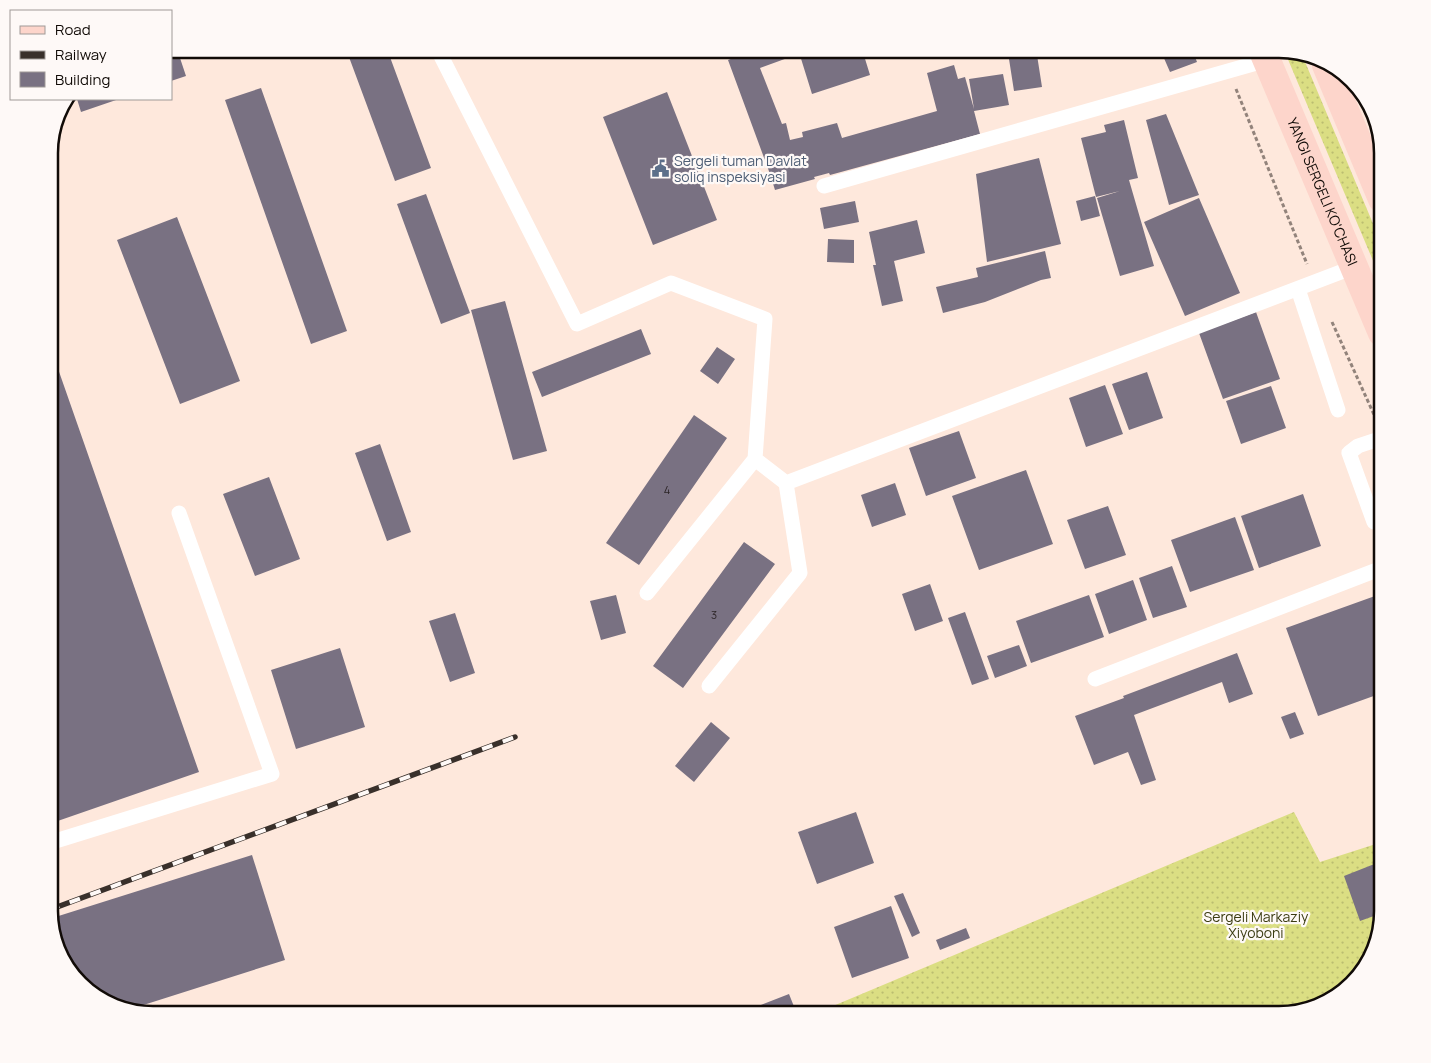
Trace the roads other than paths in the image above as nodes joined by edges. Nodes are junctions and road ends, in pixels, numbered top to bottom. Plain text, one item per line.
1 (443, 58) edge
2 (1256, 58) edge
3 (1267, 58) edge
4 (1329, 72) edge
5 (1374, 180) edge
6 (824, 186) dead end
7 (1354, 267) junction
8 (1298, 288) junction
9 (1374, 315) edge
10 (1338, 410) dead end
11 (1374, 435) edge
12 (755, 459) junction
13 (786, 483) junction
14 (179, 513) dead end
15 (1374, 522) dead end
16 (1374, 571) edge
17 (647, 593) dead end
18 (1095, 679) dead end
19 (709, 686) dead end
20 (58, 839) edge

1 - 12 lane
2 - 6 lane
3 - 7 main road, YANGI SERGELI KO'CHASI
4 - 5 main road
7 - 8 lane
7 - 9 main road, YANGI SERGELI KO'CHASI
8 - 10 lane
8 - 13 lane
11 - 15 lane
12 - 13 lane
12 - 17 lane
13 - 19 lane
14 - 20 lane
16 - 18 lane

